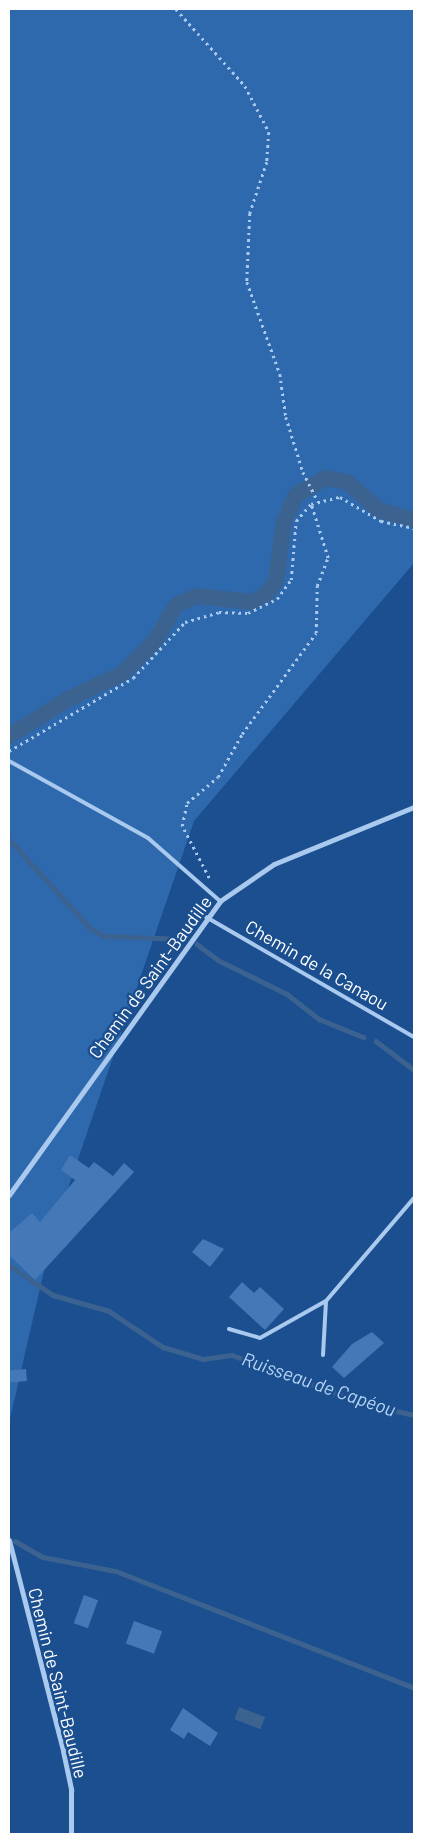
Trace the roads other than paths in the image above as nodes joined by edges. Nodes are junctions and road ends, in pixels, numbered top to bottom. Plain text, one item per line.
1 (9, 761) edge
2 (414, 807) edge
3 (220, 901) junction
4 (206, 917) junction
5 (414, 1037) edge
6 (9, 1195) edge
7 (414, 1198) edge
8 (326, 1301) junction
9 (229, 1329) dead end
10 (323, 1356) dead end
11 (9, 1540) edge
12 (71, 1834) edge

1 - 3 lane
2 - 3 street, Chemin de Saint-Baudille
3 - 4 street, Chemin de Saint-Baudille
4 - 5 lane, Chemin de la Canaou
4 - 6 street, Chemin de Saint-Baudille
7 - 8 lane
8 - 9 lane
8 - 10 lane
11 - 12 street, Chemin de Saint-Baudille

